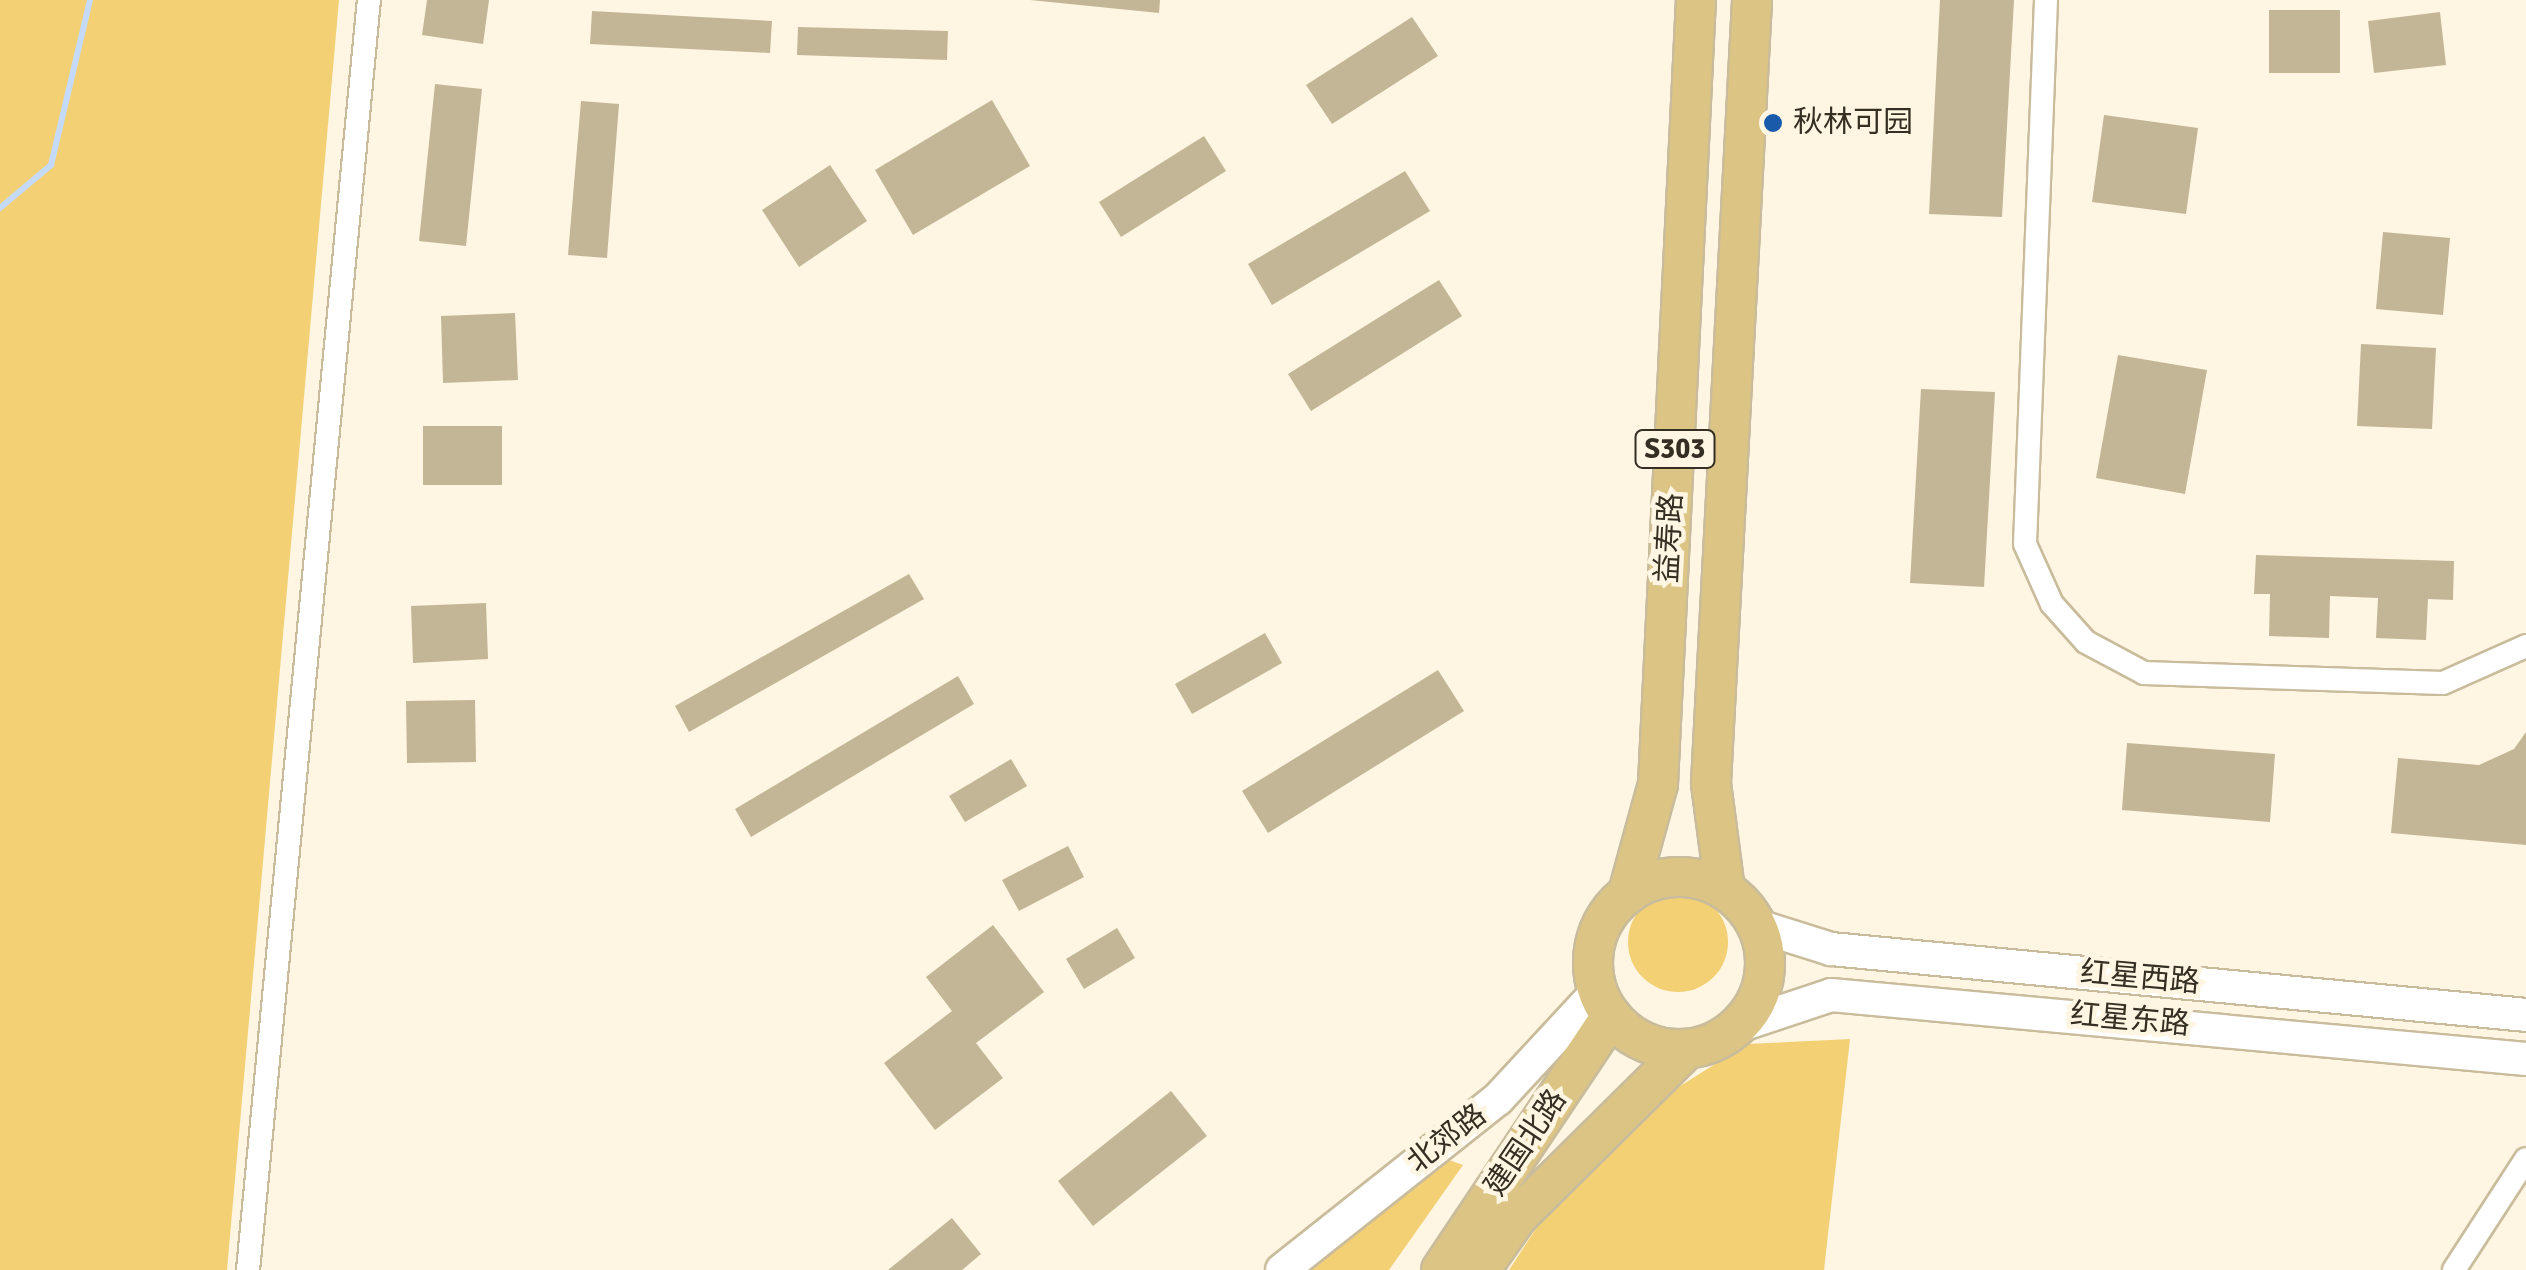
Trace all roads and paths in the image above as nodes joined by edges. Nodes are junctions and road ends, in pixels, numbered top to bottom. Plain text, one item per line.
1 (369, 0) edge
2 (1696, 0) edge
3 (1752, 0) edge
4 (2046, 0) edge
5 (2526, 646) edge
6 (1725, 890) junction
7 (1628, 893) junction
8 (1758, 926) junction
9 (1604, 1004) junction
10 (2526, 1015) edge
11 (1738, 1026) junction
12 (1686, 1050) junction
13 (2526, 1059) edge
14 (2526, 1159) edge
15 (248, 1270) edge
16 (1282, 1270) edge
17 (1441, 1270) edge
18 (1480, 1270) edge
19 (2454, 1270) edge

1 - 15 street
2 - 7 main road, 益寿路 / S303
3 - 6 main road, 益寿路 / S303
4 - 5 street
6 - 7 main road
6 - 8 main road
7 - 9 main road
8 - 10 main road, 红星西路
8 - 11 main road
9 - 12 main road
9 - 16 main road, 北郊路
9 - 17 main road, 建国北路
11 - 12 main road
11 - 13 main road, 红星东路
12 - 18 main road, 建国北路
14 - 19 street

